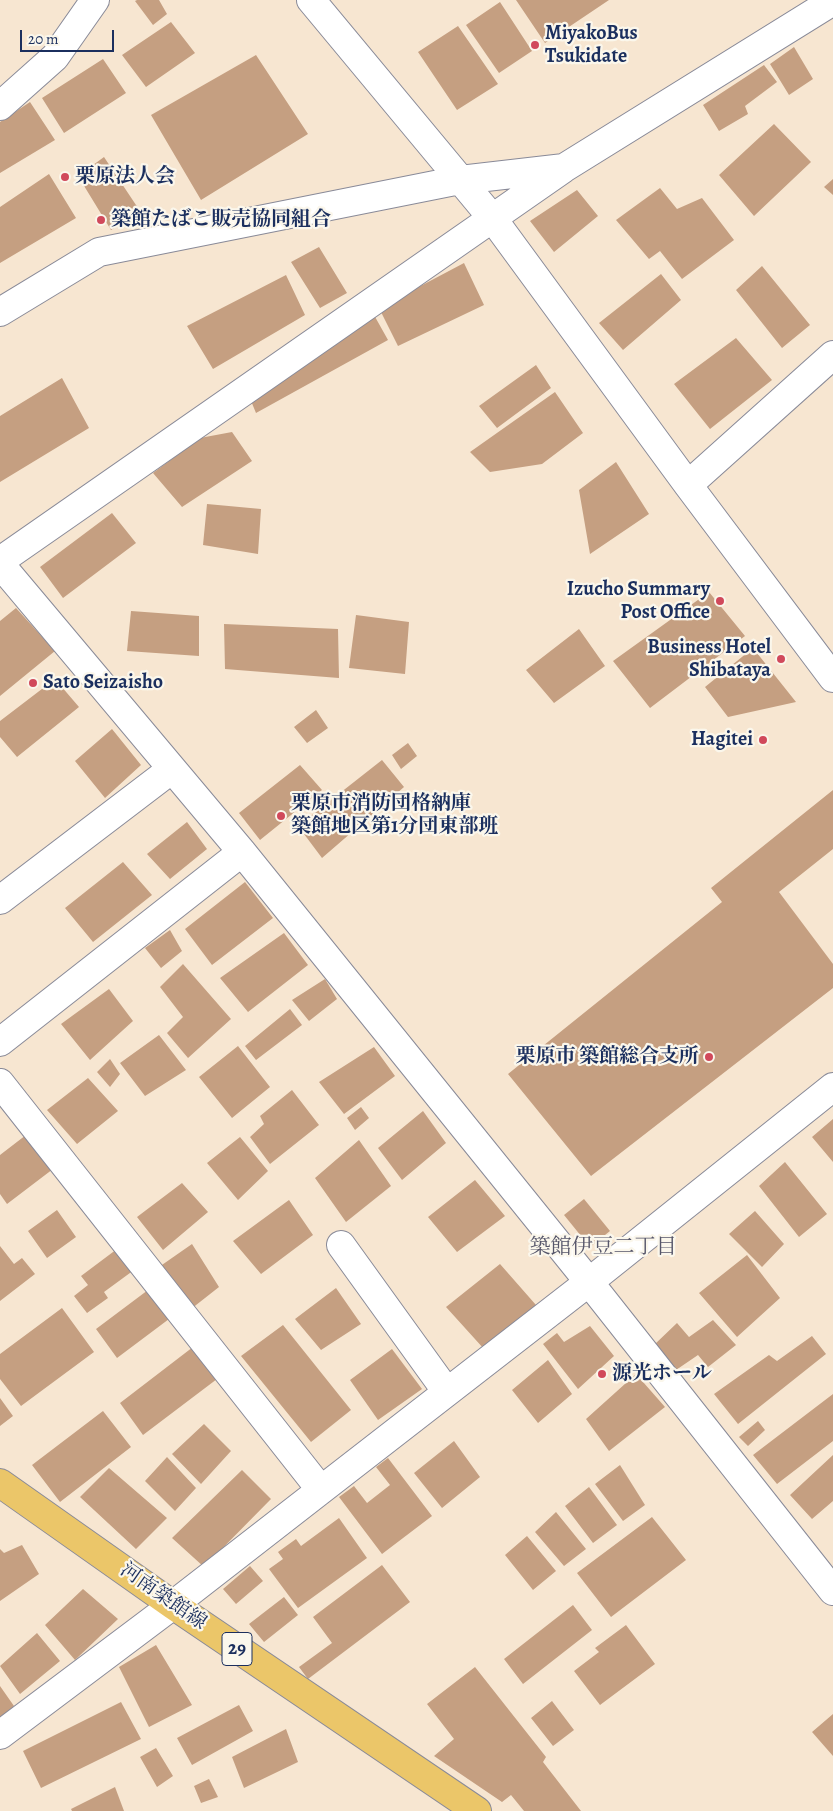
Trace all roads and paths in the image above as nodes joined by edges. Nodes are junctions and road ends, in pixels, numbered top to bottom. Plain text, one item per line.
1 (95, 0) edge
2 (311, 0) edge
3 (833, 1) edge
4 (0, 106) edge
5 (564, 168) junction
6 (460, 180) junction
7 (493, 219) junction
8 (0, 312) edge
9 (833, 355) edge
10 (688, 485) junction
11 (0, 563) edge
12 (833, 678) edge
13 (172, 769) junction
14 (242, 852) junction
15 (0, 900) edge
16 (0, 1042) edge
17 (0, 1083) edge
18 (833, 1087) edge
19 (341, 1244) dead end
20 (588, 1282) junction
21 (448, 1392) junction
22 (0, 1483) edge
23 (321, 1490) junction
24 (833, 1591) edge
25 (173, 1605) junction
26 (0, 1735) edge
27 (477, 1811) edge

1 - 4 street
2 - 6 street
3 - 5 street
5 - 6 street
5 - 7 street
6 - 7 street
6 - 8 street
7 - 10 street
7 - 11 street
9 - 10 street
10 - 12 street
11 - 13 street
13 - 14 street
13 - 15 street
14 - 16 street
14 - 20 street
17 - 23 street
18 - 20 street
19 - 21 street
20 - 21 street
20 - 24 street
21 - 23 street
22 - 25 main road, 河南築館線 / 29
23 - 25 street
25 - 26 street
25 - 27 main road, 河南築館線 / 29

